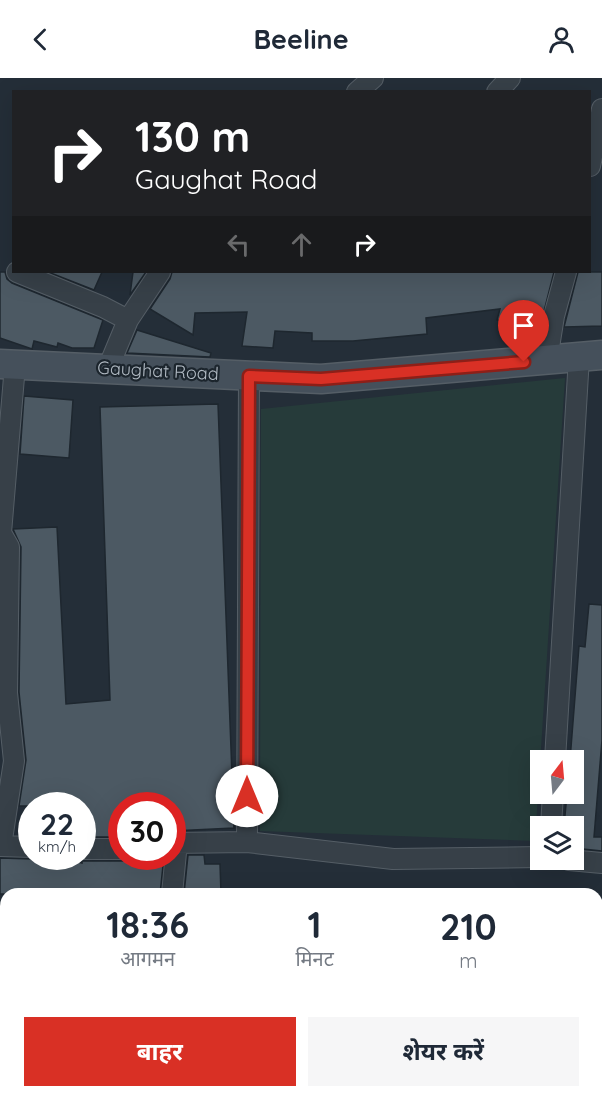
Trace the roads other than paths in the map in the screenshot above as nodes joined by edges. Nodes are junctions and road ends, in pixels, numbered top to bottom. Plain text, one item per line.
1 (373, 78) edge
2 (510, 78) edge
3 (359, 90) edge
4 (498, 90) edge
5 (602, 109) edge
6 (591, 161) edge
7 (20, 273) edge
8 (159, 273) edge
9 (566, 273) edge
10 (128, 320) junction
11 (591, 356) edge
12 (547, 360) junction
13 (8, 365) edge
14 (108, 368) junction
15 (249, 376) junction
16 (0, 533) edge
17 (3, 692) edge
18 (556, 750) edge
19 (247, 842) junction
20 (186, 843) edge
21 (0, 846) edge
22 (18, 847) edge
23 (530, 857) edge
24 (584, 861) edge
25 (602, 863) edge
26 (173, 870) edge
27 (172, 888) edge

1 - 3 street
2 - 4 street
5 - 6 street
7 - 10 street
8 - 10 street
9 - 12 street
10 - 14 street
11 - 12 main road, Gaughat Road
11 - 18 street
12 - 15 main road, Gaughat Road
13 - 14 main road, Gaughat Road
13 - 16 street
14 - 15 main road, Gaughat Road
15 - 19 street
16 - 17 street
17 - 21 street
19 - 20 street
19 - 23 street
21 - 22 street
24 - 25 street
26 - 27 street

